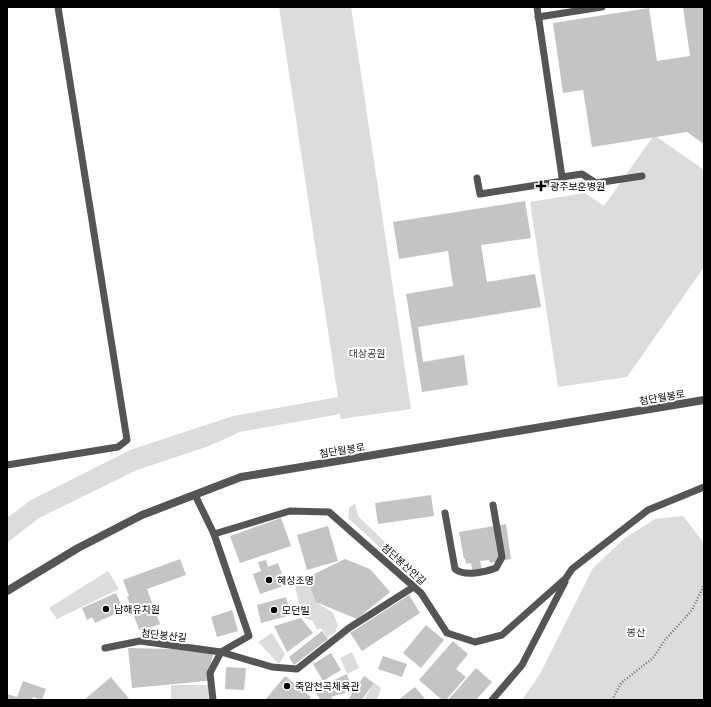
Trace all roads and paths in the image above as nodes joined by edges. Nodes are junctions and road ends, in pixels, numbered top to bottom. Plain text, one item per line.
1 (58, 7) edge
2 (537, 7) edge
3 (602, 7) edge
4 (538, 17) junction
5 (642, 176) dead end
6 (562, 177) junction
7 (477, 178) dead end
8 (704, 400) edge
9 (7, 465) edge
10 (704, 487) edge
11 (195, 495) junction
12 (493, 505) dead end
13 (445, 513) dead end
14 (214, 534) junction
15 (572, 569) junction
16 (704, 585) edge
17 (415, 586) junction
18 (7, 591) edge
19 (105, 648) dead end
20 (221, 652) junction
21 (214, 700) edge
22 (492, 700) edge
23 (612, 700) edge

1 - 9 lane
2 - 4 lane
3 - 4 lane
4 - 6 lane
5 - 6 lane
6 - 7 lane
8 - 11 street, 첨단월봉로
10 - 15 lane, 첨단봉산안길
11 - 14 lane
11 - 18 street, 첨단월봉로
12 - 13 lane
14 - 17 lane, 첨단봉산안길
14 - 20 lane
15 - 17 lane, 첨단봉산안길
15 - 22 lane, 첨단봉산안길
16 - 23 path
17 - 20 lane, 첨단봉산길
19 - 20 lane, 첨단봉산길
20 - 21 lane

